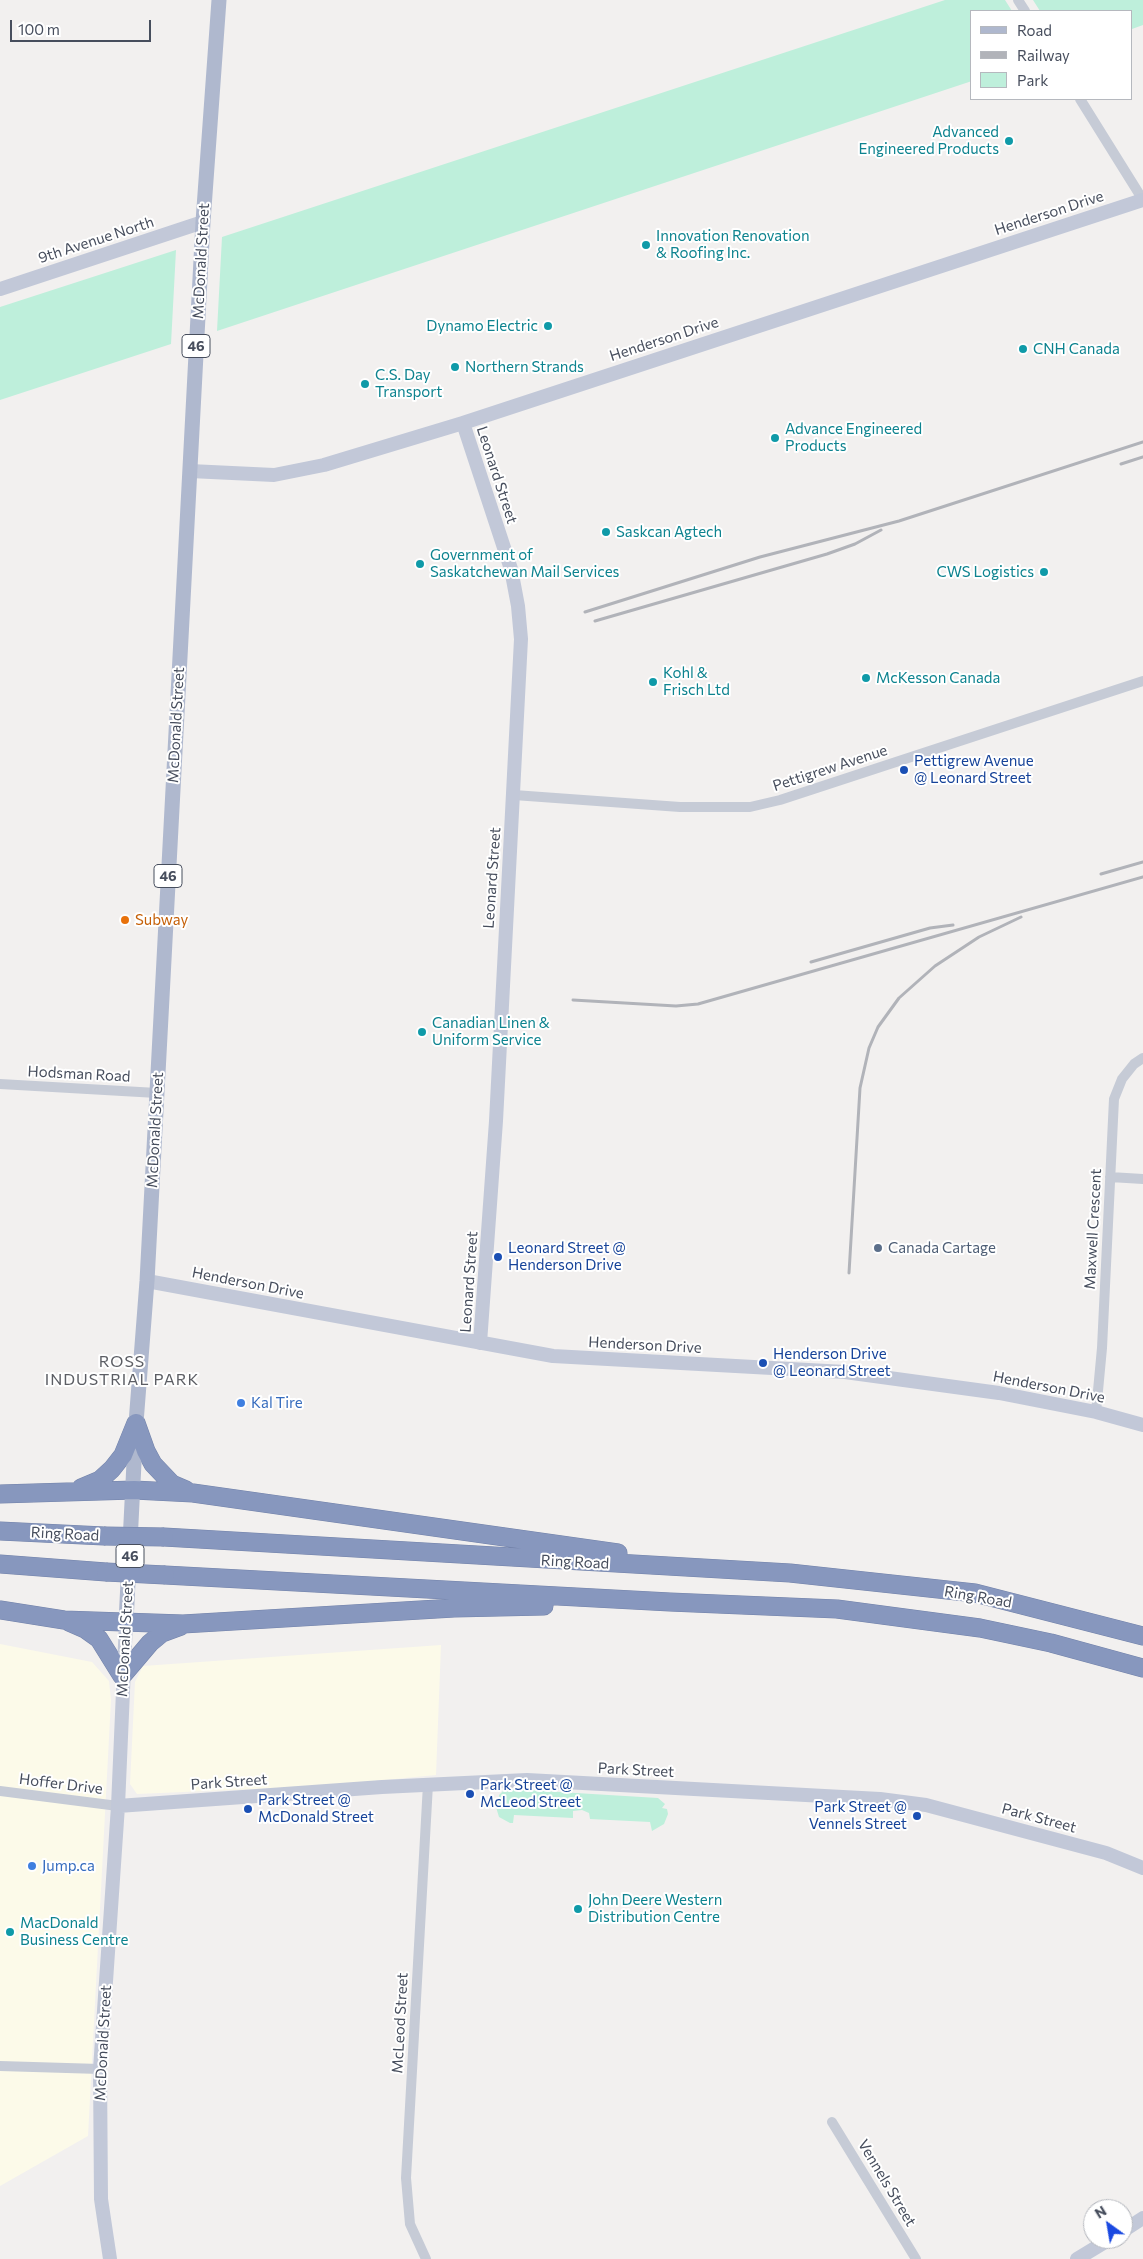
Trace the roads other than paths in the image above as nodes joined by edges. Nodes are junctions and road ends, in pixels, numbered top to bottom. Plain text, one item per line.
1 (219, 0) edge
2 (1081, 100) edge
3 (1143, 200) edge
4 (203, 222) junction
5 (0, 289) edge
6 (463, 423) junction
7 (190, 471) junction
8 (1143, 682) edge
9 (514, 795) junction
10 (1143, 1058) edge
11 (0, 1084) edge
12 (157, 1093) junction
13 (1110, 1177) junction
14 (1143, 1179) edge
15 (147, 1281) junction
16 (480, 1343) junction
17 (1096, 1412) junction
18 (136, 1423) junction
19 (1143, 1425) edge
20 (77, 1490) junction
21 (134, 1490) junction
22 (0, 1494) edge
23 (193, 1494) junction
24 (0, 1531) edge
25 (0, 1564) edge
26 (790, 1573) junction
27 (670, 1602) junction
28 (0, 1610) edge
29 (64, 1620) junction
30 (126, 1622) junction
31 (183, 1624) junction
32 (1143, 1636) edge
33 (1143, 1668) edge
34 (122, 1676) junction
35 (428, 1784) junction
36 (0, 1791) edge
37 (118, 1806) junction
38 (1143, 1868) edge
39 (0, 2066) edge
40 (100, 2069) junction
41 (832, 2122) dead end
42 (1094, 2249) edge
43 (110, 2259) edge
44 (426, 2259) edge
45 (916, 2259) edge
46 (1077, 2259) edge

1 - 4 main road, McDonald Street / 46
2 - 3 street
3 - 6 street, Henderson Drive
4 - 5 street, 9th Avenue North
4 - 7 main road, McDonald Street / 46
6 - 7 street, Henderson Drive
6 - 9 street, Leonard Street
7 - 12 main road, McDonald Street / 46
8 - 9 street, Pettigrew Avenue
9 - 16 street, Leonard Street
10 - 13 street, Maxwell Crescent
11 - 12 street, Hodsman Road
12 - 15 main road, McDonald Street / 46
13 - 14 street
13 - 17 street, Maxwell Crescent
15 - 16 street, Henderson Drive
15 - 18 main road, McDonald Street / 46
16 - 17 street, Henderson Drive
17 - 19 street, Henderson Drive
18 - 20 highway
18 - 21 main road, McDonald Street / 46
18 - 23 highway
20 - 21 highway
20 - 22 highway
21 - 23 highway
21 - 30 main road, McDonald Street / 46
23 - 26 highway
24 - 26 highway, Ring Road, bridge
25 - 27 highway, Ring Road, bridge
26 - 32 highway, Ring Road
27 - 31 highway
27 - 33 highway, Ring Road
28 - 29 highway
29 - 30 highway
29 - 34 highway
30 - 31 highway
30 - 34 street, McDonald Street
31 - 34 highway
34 - 37 street, McDonald Street
35 - 37 street, Park Street
35 - 38 street, Park Street
35 - 44 street, McLeod Street
36 - 37 street, Hoffer Drive
37 - 40 street, McDonald Street
39 - 40 street
40 - 43 street, McDonald Street
41 - 45 street, Vennels Street
42 - 46 street

